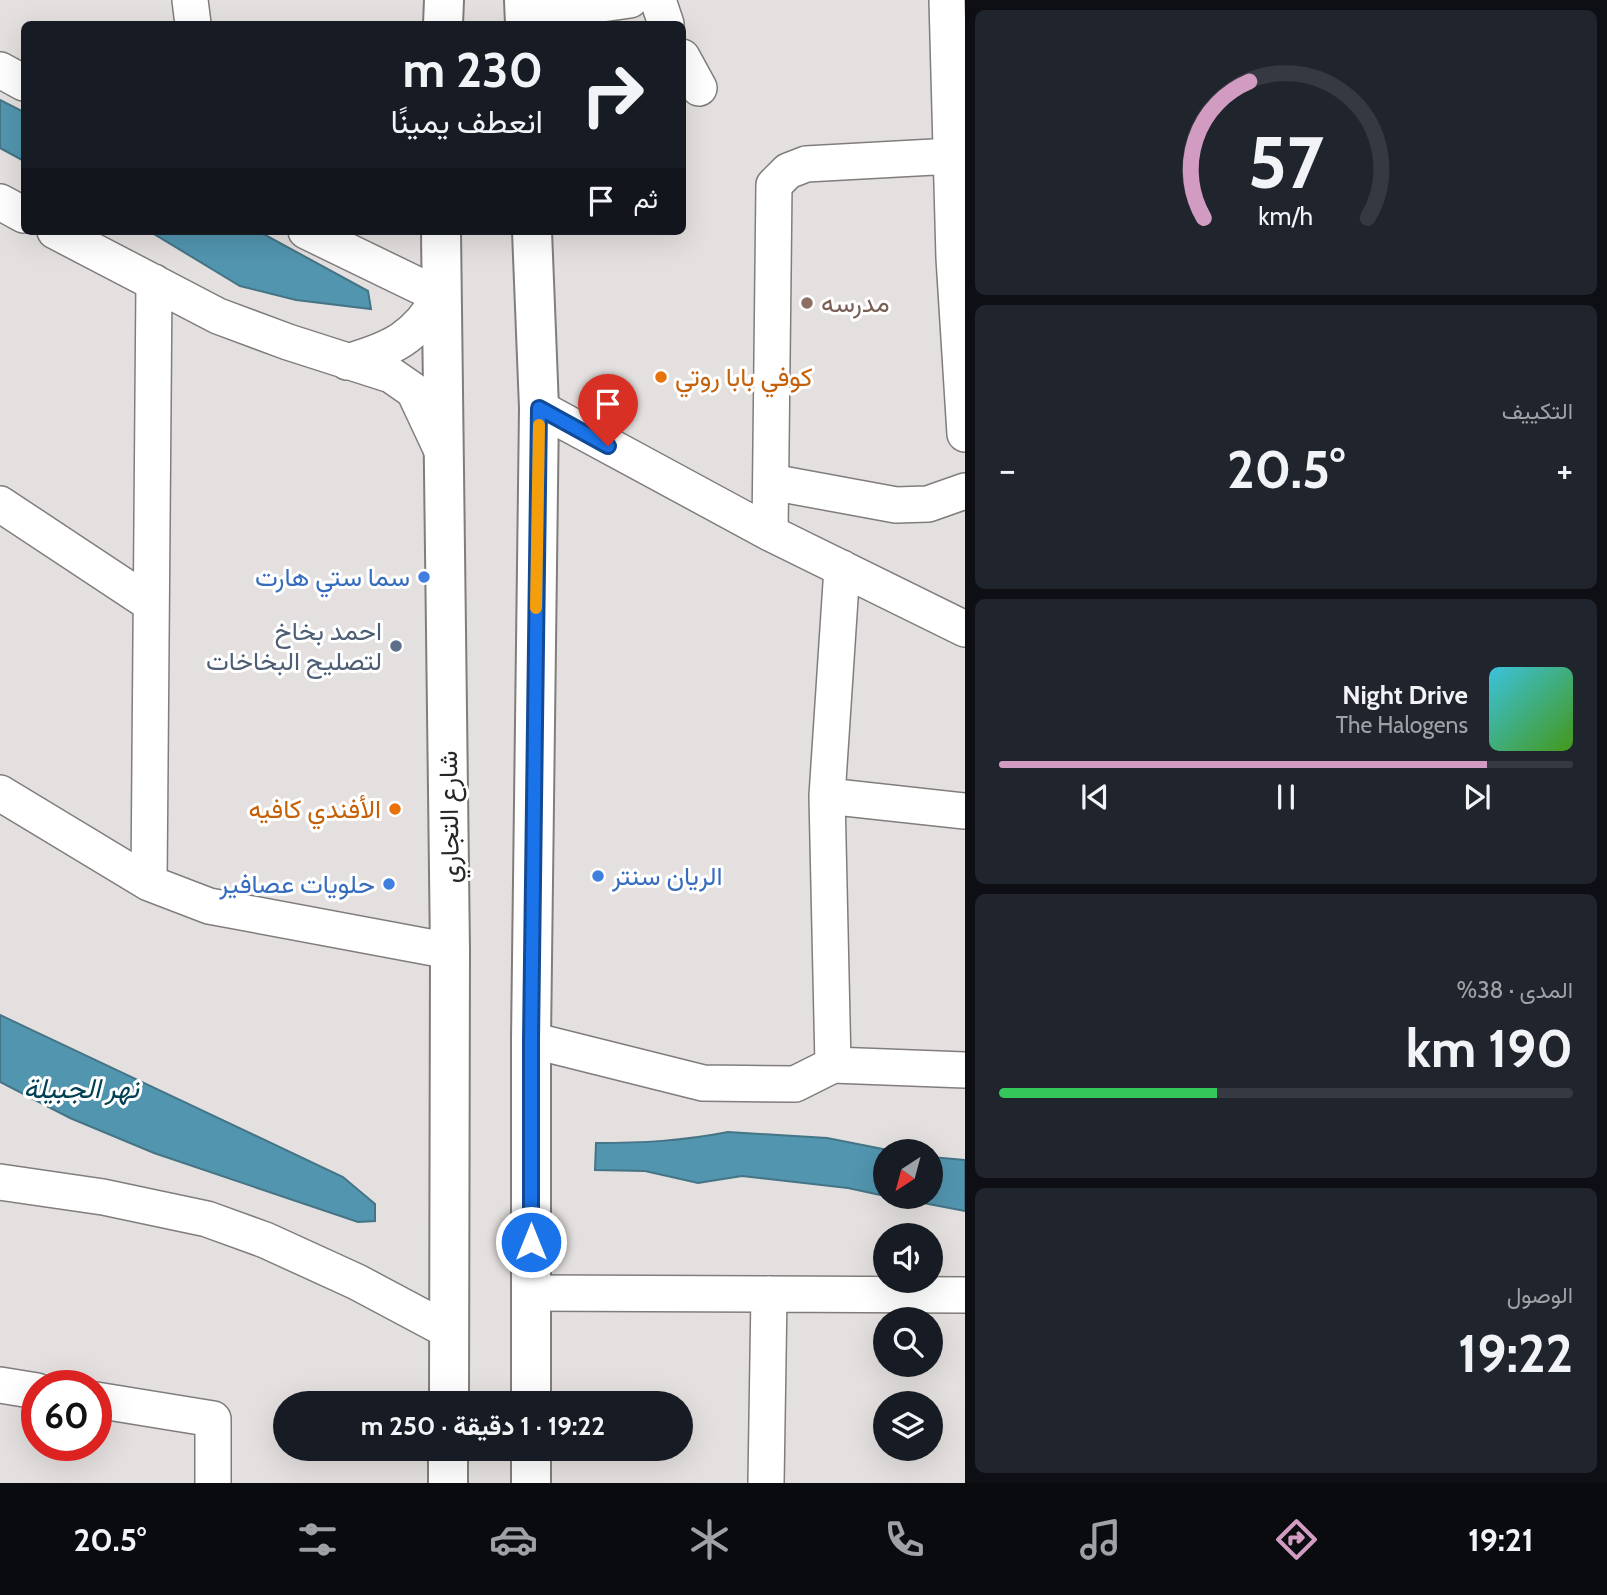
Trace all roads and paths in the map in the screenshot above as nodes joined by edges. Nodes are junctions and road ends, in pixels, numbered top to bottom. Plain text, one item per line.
1 (190, 0) edge
2 (444, 0) edge
3 (630, 0) edge
4 (658, 0) edge
5 (947, 0) edge
6 (524, 13) edge
7 (193, 21) edge
8 (443, 21) edge
9 (665, 21) edge
10 (686, 64) edge
11 (0, 70) edge
12 (21, 81) edge
13 (958, 83) edge
14 (699, 88) dead end
15 (952, 156) junction
16 (0, 202) edge
17 (21, 213) edge
18 (63, 235) edge
19 (314, 235) edge
20 (441, 235) edge
21 (532, 235) edge
22 (960, 258) edge
23 (154, 282) junction
24 (440, 296) junction
25 (347, 362) junction
26 (539, 408) junction
27 (965, 434) edge
28 (445, 457) junction
29 (771, 482) junction
30 (965, 491) edge
31 (0, 503) edge
32 (770, 533) junction
33 (842, 568) junction
34 (151, 604) junction
35 (965, 629) edge
36 (0, 793) edge
37 (827, 796) junction
38 (965, 811) edge
39 (149, 883) junction
40 (450, 951) junction
41 (531, 1040) junction
42 (833, 1065) junction
43 (965, 1070) edge
44 (0, 1182) edge
45 (531, 1293) junction
46 (769, 1294) junction
47 (965, 1296) edge
48 (449, 1331) junction
49 (0, 1385) edge
50 (21, 1388) edge
51 (449, 1391) edge
52 (531, 1391) edge
53 (112, 1403) edge
54 (448, 1461) edge
55 (531, 1461) edge
56 (213, 1483) edge
57 (448, 1483) edge
58 (531, 1483) edge
59 (766, 1483) edge

1 - 7 street
2 - 8 main road
3 - 6 street
4 - 9 street
5 - 13 street
10 - 14 street
11 - 12 street
13 - 15 street
15 - 22 street
15 - 29 street
16 - 17 street
18 - 23 street
19 - 24 street
20 - 24 main road, شارع التجاري
21 - 26 main road
22 - 27 street
23 - 25 street
23 - 34 street
24 - 25 street
24 - 28 main road, شارع التجاري
25 - 28 street
26 - 32 street
26 - 41 main road
28 - 40 main road, شارع التجاري
29 - 30 street
29 - 32 street
31 - 34 street
32 - 33 street
33 - 35 street
33 - 37 street
34 - 39 street
36 - 39 street
37 - 38 street
37 - 42 street
39 - 40 street
40 - 48 main road, شارع التجاري
41 - 42 street
41 - 45 main road
42 - 43 street
44 - 48 street
45 - 46 street
45 - 52 main road
46 - 47 street
46 - 59 street
48 - 51 main road, شارع التجاري
49 - 50 street
53 - 56 street
54 - 57 main road
55 - 58 main road

